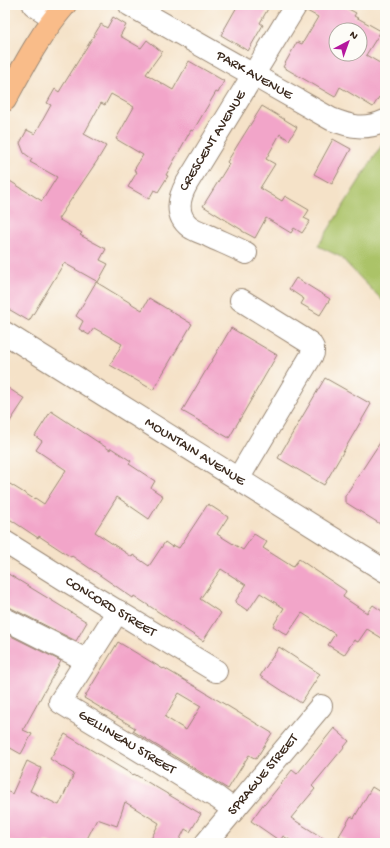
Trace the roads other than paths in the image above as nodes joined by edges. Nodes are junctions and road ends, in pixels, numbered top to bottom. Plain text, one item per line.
1 (34, 5) edge
2 (130, 5) edge
3 (296, 5) edge
4 (59, 11) edge
5 (253, 75) junction
6 (5, 100) edge
7 (385, 121) edge
8 (246, 253) dead end
9 (241, 300) dead end
10 (5, 333) edge
11 (238, 479) junction
12 (5, 542) edge
13 (385, 571) edge
14 (118, 611) junction
15 (5, 619) edge
16 (86, 660) junction
17 (216, 671) dead end
18 (321, 706) dead end
19 (234, 810) junction
20 (206, 843) edge

1 - 4 street
2 - 5 street, PARK AVENUE
3 - 5 street, CRESCENT AVENUE
4 - 6 main road
5 - 7 street, PARK AVENUE
5 - 8 street, CRESCENT AVENUE
9 - 11 street
10 - 11 street, MOUNTAIN AVENUE
11 - 13 street, MOUNTAIN AVENUE
12 - 14 street, CONCORD STREET
14 - 16 street
14 - 17 street, CONCORD STREET
15 - 16 street
16 - 19 street, GELLINEAU STREET
18 - 19 street, SPRAGUE STREET
19 - 20 street, SPRAGUE STREET

